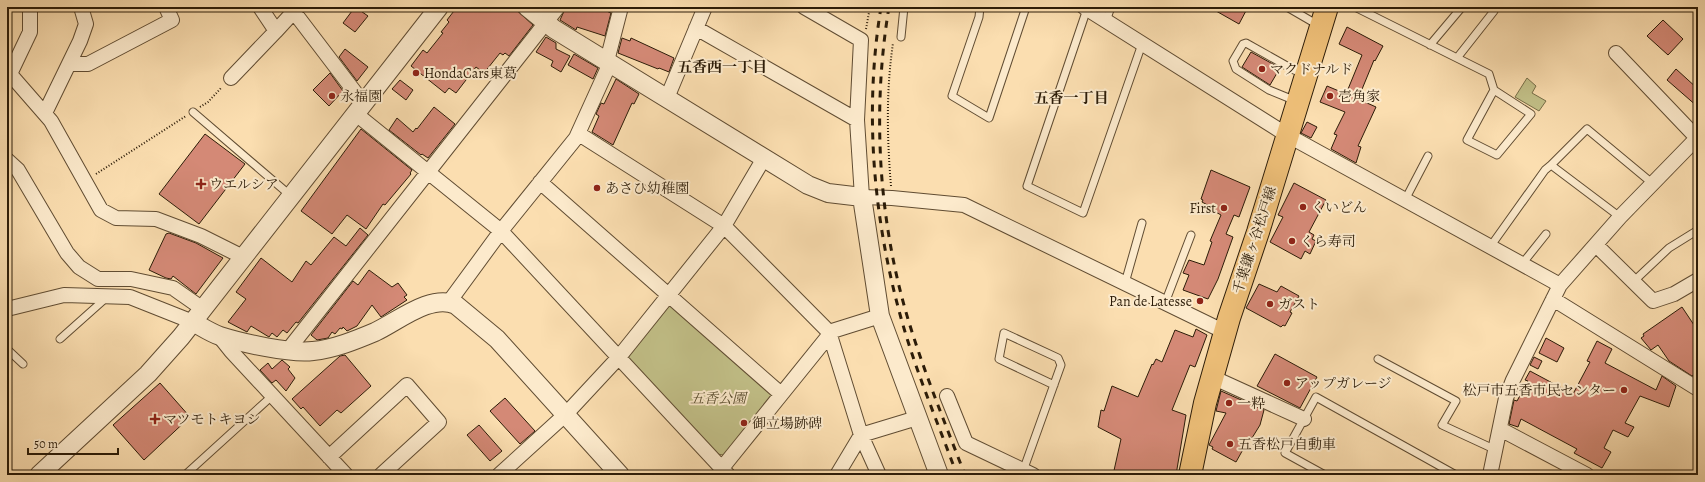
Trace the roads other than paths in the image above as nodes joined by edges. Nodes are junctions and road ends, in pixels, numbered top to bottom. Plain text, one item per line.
1 (30, 7) edge
2 (166, 7) edge
3 (260, 7) edge
4 (439, 7) edge
5 (527, 7) edge
6 (558, 7) edge
7 (621, 7) edge
8 (705, 7) edge
9 (804, 7) edge
10 (904, 7) edge
11 (980, 7) edge
12 (1026, 7) edge
13 (1111, 7) edge
14 (1287, 7) edge
15 (1355, 7) edge
16 (1462, 7) edge
17 (1489, 7) edge
18 (1085, 8) edge
19 (85, 9) edge
20 (296, 9) edge
21 (1324, 17) edge
22 (1106, 21) junction
23 (546, 23) junction
24 (696, 28) junction
25 (276, 31) junction
26 (897, 38) road end
27 (1142, 44) junction
28 (1430, 45) junction
29 (1616, 53) dead end
30 (1458, 58) junction
31 (608, 62) junction
32 (69, 64) junction
33 (8, 74) edge
34 (1306, 74) junction
35 (231, 78) road end
36 (1494, 90) junction
37 (667, 98) junction
38 (1298, 102) junction
39 (360, 109) junction
40 (193, 112) road end
41 (45, 113) junction
42 (857, 120) junction
43 (579, 134) junction
44 (1287, 135) junction
45 (1698, 138) edge
46 (1428, 156) dead end
47 (764, 158) junction
48 (7, 160) edge
49 (1551, 165) junction
50 (429, 172) junction
51 (540, 182) junction
52 (1652, 183) junction
53 (292, 196) junction
54 (862, 198) junction
55 (1405, 200) junction
56 (1620, 217) junction
57 (1142, 223) dead end
58 (724, 226) junction
59 (1698, 230) edge
60 (501, 231) junction
61 (1546, 234) dead end
62 (1191, 235) dead end
63 (1596, 245) junction
64 (1490, 247) junction
65 (243, 257) junction
66 (1522, 264) junction
67 (1698, 280) edge
68 (1633, 282) junction
69 (1124, 283) junction
70 (1560, 285) junction
71 (107, 296) junction
72 (669, 296) junction
73 (1553, 299) junction
74 (449, 302) junction
75 (1165, 303) junction
76 (7, 309) edge
77 (198, 316) junction
78 (880, 316) junction
79 (1225, 332) junction
80 (830, 333) junction
81 (219, 336) junction
82 (60, 339) dead end
83 (7, 349) edge
84 (288, 350) junction
85 (619, 357) junction
86 (1378, 359) dead end
87 (23, 364) dead end
88 (1212, 377) junction
89 (1054, 385) junction
90 (1698, 389) edge
91 (781, 394) junction
92 (272, 396) junction
93 (947, 396) dead end
94 (566, 414) junction
95 (917, 418) junction
96 (1304, 418) junction
97 (1500, 429) junction
98 (861, 435) junction
99 (1496, 450) junction
100 (329, 458) junction
101 (725, 471) edge
102 (1020, 471) edge
103 (342, 474) edge
104 (617, 474) edge
105 (39, 475) edge
106 (185, 475) edge
107 (381, 475) edge
108 (499, 475) edge
109 (837, 475) edge
110 (879, 475) edge
111 (939, 475) edge
112 (1190, 475) edge
113 (1325, 475) edge
114 (1456, 475) edge
115 (1490, 475) edge
116 (1587, 475) edge

1 - 33 street
2 - 32 street
3 - 25 street
4 - 39 street
5 - 23 street
6 - 23 street
7 - 31 street
8 - 24 street
9 - 42 street
10 - 26 lane
11 - 12 lane
13 - 22 lane
14 - 21 lane
15 - 28 lane
16 - 28 lane
17 - 30 lane
18 - 22 street
18 - 27 lane
19 - 32 street
20 - 25 street
20 - 39 street
21 - 34 main road, 千葉鎌ヶ谷松戸線
22 - 27 street
23 - 31 street
23 - 50 street
24 - 37 street
24 - 42 street
25 - 35 street
27 - 44 street
28 - 30 lane
29 - 45 street
30 - 36 lane
31 - 37 street
31 - 43 street
32 - 41 street
33 - 41 street
34 - 38 main road, 千葉鎌ヶ谷松戸線
34 - 38 lane
36 - 36 lane
37 - 47 street
38 - 44 main road, 千葉鎌ヶ谷松戸線
39 - 50 street
39 - 53 street
40 - 53 lane
41 - 65 street
42 - 54 street
43 - 51 street
43 - 58 street
44 - 55 street
44 - 79 main road, 千葉鎌ヶ谷松戸線
45 - 52 street
46 - 55 lane
47 - 54 street
47 - 58 street
48 - 77 street
49 - 52 lane
49 - 56 lane
49 - 64 lane
50 - 60 street
50 - 84 street
51 - 60 street
51 - 72 street
52 - 56 street
53 - 65 street
54 - 69 street
54 - 78 street
55 - 64 street
56 - 63 street
57 - 69 lane
58 - 72 street
58 - 80 street
59 - 68 lane
60 - 74 street
60 - 85 street
61 - 66 lane
62 - 75 lane
63 - 68 street
63 - 70 street
64 - 66 street
65 - 77 street
66 - 70 street
67 - 68 street
69 - 75 street
70 - 73 street
71 - 76 street
71 - 77 street
71 - 82 lane
72 - 85 street
72 - 91 street
73 - 90 street
73 - 97 street
74 - 84 street
74 - 94 street
75 - 79 street
77 - 81 street
77 - 105 street
78 - 80 street
78 - 95 street
79 - 88 main road, 千葉鎌ヶ谷松戸線
80 - 91 street
80 - 98 street
81 - 84 street
81 - 92 street
83 - 87 lane
85 - 94 street
85 - 101 street
86 - 99 lane
88 - 96 street
88 - 112 main road, 千葉鎌ヶ谷松戸線
89 - 89 lane
89 - 102 lane
91 - 101 street
92 - 100 street
92 - 106 lane
93 - 102 street
94 - 104 street
94 - 108 street
95 - 98 street
95 - 111 street
96 - 113 lane
96 - 114 lane
97 - 99 street
97 - 116 street
98 - 109 street
98 - 110 street
99 - 115 street
100 - 103 street
100 - 107 street

